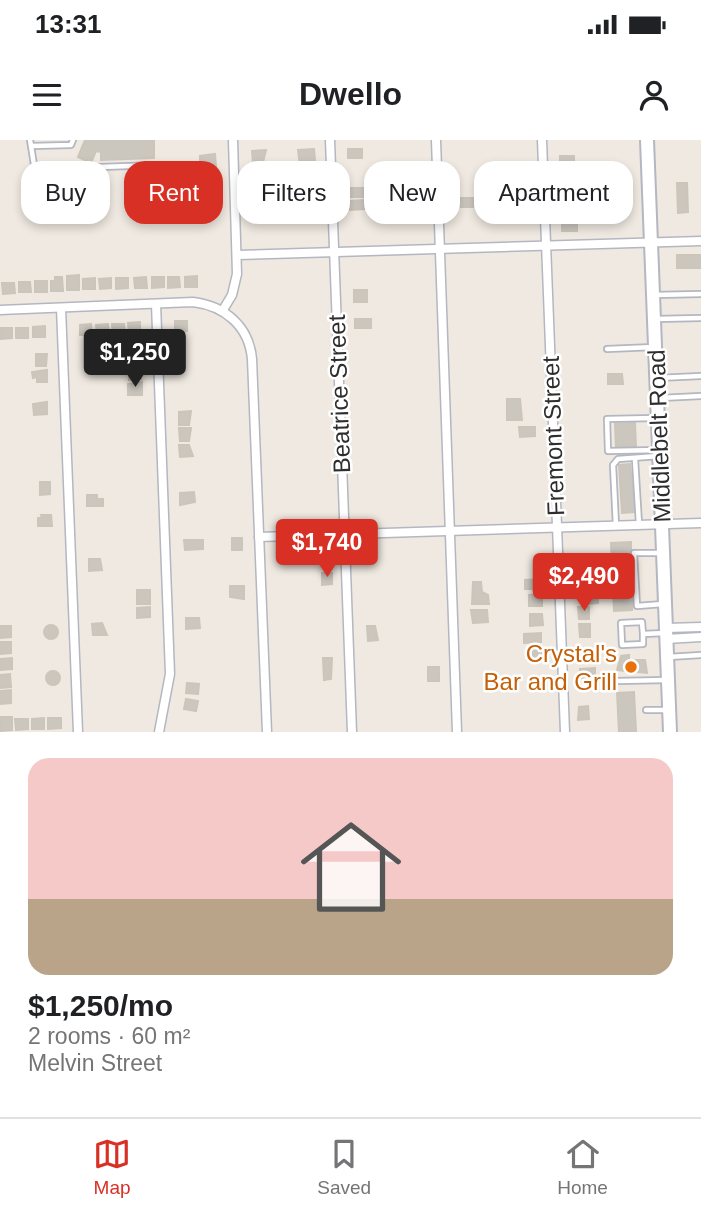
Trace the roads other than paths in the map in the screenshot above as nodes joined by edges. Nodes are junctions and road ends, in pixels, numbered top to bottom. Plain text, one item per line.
1 (73, 140) edge
2 (233, 140) edge
3 (330, 140) edge
4 (436, 140) edge
5 (542, 140) edge
6 (647, 140) edge
7 (31, 143) edge
8 (124, 166) edge
9 (701, 240) edge
10 (651, 242) junction
11 (546, 246) junction
12 (439, 249) junction
13 (334, 252) junction
14 (237, 255) junction
15 (701, 294) edge
16 (653, 295) junction
17 (156, 304) junction
18 (61, 308) junction
19 (0, 310) edge
20 (223, 310) junction
21 (701, 318) edge
22 (654, 319) junction
23 (655, 347) junction
24 (607, 349) dead end
25 (701, 376) edge
26 (656, 378) junction
27 (701, 396) edge
28 (657, 398) junction
29 (658, 418) junction
30 (660, 453) junction
31 (635, 459) junction
32 (701, 523) edge
33 (662, 524) junction
34 (639, 525) junction
35 (616, 526) junction
36 (557, 528) junction
37 (450, 531) junction
38 (345, 534) junction
39 (259, 537) junction
40 (663, 553) junction
41 (665, 604) junction
42 (701, 627) edge
43 (666, 633) junction
44 (643, 634) junction
45 (701, 637) edge
46 (701, 655) edge
47 (667, 657) junction
48 (667, 680) junction
49 (617, 681) dead end
50 (669, 709) junction
51 (646, 710) dead end
52 (78, 732) edge
53 (159, 732) edge
54 (267, 732) edge
55 (352, 732) edge
56 (457, 732) edge
57 (565, 732) edge
58 (670, 732) edge

1 - 7 lane
2 - 14 street
3 - 13 street, Beatrice Street
4 - 12 street
5 - 11 street, Fremont Street
6 - 10 main road, Middlebelt Road
7 - 8 lane
9 - 10 street
10 - 11 street
10 - 16 main road, Middlebelt Road
11 - 12 street
11 - 36 street, Fremont Street
12 - 13 street
12 - 37 street
13 - 14 street
13 - 38 street, Beatrice Street
14 - 20 street
15 - 16 lane
16 - 22 main road, Middlebelt Road
17 - 18 street
17 - 20 street
17 - 53 street
18 - 19 street
18 - 52 street
20 - 39 street
21 - 22 lane
22 - 23 main road, Middlebelt Road
23 - 24 lane
23 - 26 main road, Middlebelt Road
25 - 26 lane
26 - 28 main road, Middlebelt Road
27 - 28 lane
28 - 29 main road, Middlebelt Road
29 - 30 main road, Middlebelt Road
29 - 30 lane
30 - 31 lane
30 - 33 main road, Middlebelt Road
31 - 34 lane
31 - 35 lane
32 - 33 street
33 - 34 street
33 - 40 main road, Middlebelt Road
34 - 35 street
35 - 36 street
36 - 37 street
36 - 57 street, Fremont Street
37 - 38 street
37 - 56 street
38 - 39 street
38 - 55 street, Beatrice Street
39 - 54 street
40 - 41 main road, Middlebelt Road
40 - 41 lane
41 - 43 main road, Middlebelt Road
42 - 43 street
43 - 44 lane
43 - 45 street
43 - 47 main road, Middlebelt Road
44 - 44 lane
46 - 47 lane
47 - 48 main road, Middlebelt Road
48 - 49 lane
48 - 50 main road, Middlebelt Road
50 - 51 lane
50 - 58 main road, Middlebelt Road

